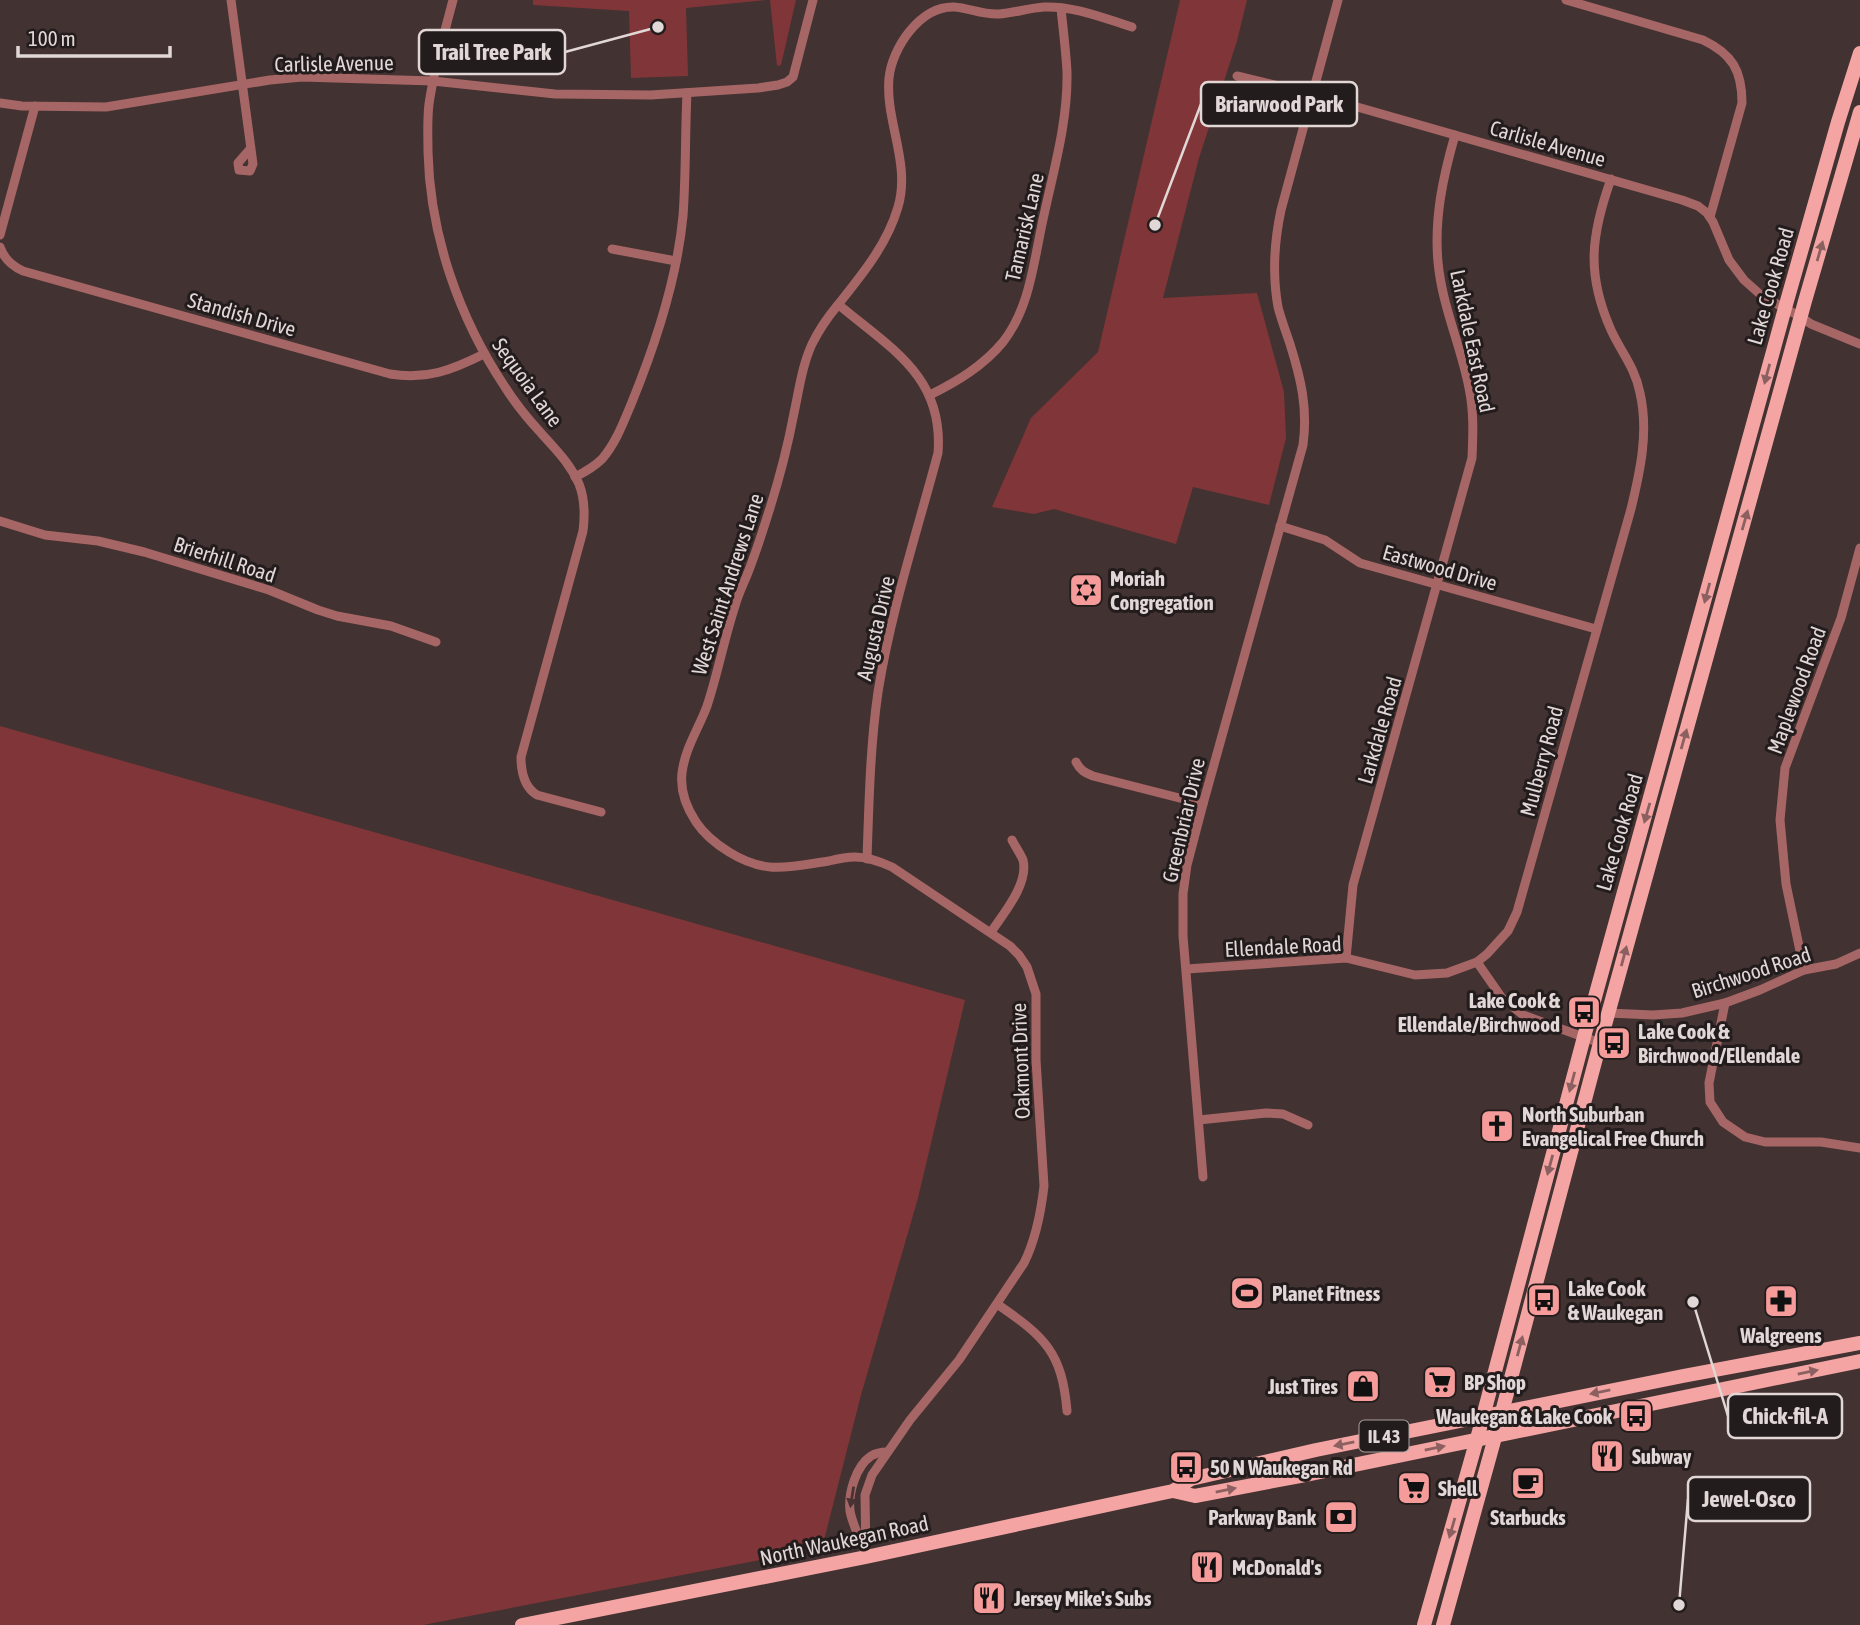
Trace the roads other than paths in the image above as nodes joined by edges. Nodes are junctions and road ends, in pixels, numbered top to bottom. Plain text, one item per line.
1 (231, 0) edge
2 (453, 0) edge
3 (813, 0) edge
4 (1338, 0) edge
5 (1566, 0) edge
6 (1582, 2) edge
7 (1060, 8) junction
8 (1132, 27) dead end
9 (1860, 53) edge
10 (1237, 76) dead end
11 (433, 81) junction
12 (242, 85) junction
13 (687, 93) junction
14 (1312, 94) junction
15 (0, 103) edge
16 (35, 106) junction
17 (1860, 113) edge
18 (1838, 122) junction
19 (1858, 128) edge
20 (1455, 135) junction
21 (251, 148) dead end
22 (1611, 179) junction
23 (1710, 217) junction
24 (0, 235) edge
25 (0, 247) edge
26 (612, 249) dead end
27 (676, 261) junction
28 (839, 304) junction
29 (1785, 308) junction
30 (1801, 317) junction
31 (1860, 344) edge
32 (484, 354) junction
33 (930, 395) junction
34 (575, 477) junction
35 (1458, 513) joint
36 (0, 521) edge
37 (1280, 526) junction
38 (1860, 548) edge
39 (1437, 585) junction
40 (1596, 629) junction
41 (436, 642) dead end
42 (1076, 762) dead end
43 (1203, 804) junction
44 (601, 812) dead end
45 (695, 820) joint
46 (1012, 840) dead end
47 (867, 859) junction
48 (991, 932) junction
49 (1860, 953) edge
50 (1346, 958) junction
51 (1477, 962) junction
52 (1187, 969) junction
53 (1804, 970) junction
54 (1725, 1003) junction
55 (1608, 1013) junction
56 (1584, 1037) junction
57 (1600, 1043) junction
58 (1199, 1120) junction
59 (1308, 1125) dead end
60 (1860, 1148) edge
61 (1203, 1177) dead end
62 (997, 1304) junction
63 (1860, 1343) edge
64 (1860, 1361) edge
65 (1067, 1411) dead end
66 (1502, 1412) junction
67 (1483, 1416) junction
68 (1496, 1435) junction
69 (1477, 1439) junction
70 (887, 1451) junction
71 (1173, 1491) junction
72 (866, 1558) junction
73 (522, 1625) edge
74 (1424, 1625) edge
75 (1443, 1625) edge

1 - 12 street
2 - 11 street, Sequoia Lane
3 - 13 street, Carlisle Avenue
4 - 14 street, Greenbriar Drive
5 - 6 street
6 - 23 street
7 - 8 street, West Saint Andrews Lane
7 - 28 street, West Saint Andrews Lane
7 - 33 street, Tamarisk Lane
9 - 18 main road, Lake Cook Road
10 - 14 street, Carlisle Avenue
11 - 12 street, Carlisle Avenue
11 - 13 street, Carlisle Avenue
11 - 32 street, Sequoia Lane
12 - 16 street, Carlisle Avenue
12 - 21 street
13 - 27 street
14 - 20 street, Carlisle Avenue
14 - 37 street, Greenbriar Drive
15 - 16 street, Carlisle Avenue
16 - 24 street
17 - 19 main road, Lake Cook Road
18 - 19 street
18 - 29 main road, Lake Cook Road
30 -> 19 main road, Lake Cook Road
20 - 22 street, Carlisle Avenue
20 - 35 street, Larkdale East Road
22 - 23 street, Carlisle Avenue
22 - 40 street, Mulberry Road
23 - 29 street
25 - 32 street, Standish Drive
26 - 27 street
27 - 34 street
28 - 33 street
28 - 45 street, West Saint Andrews Lane
29 - 30 street
29 -> 56 main road, Lake Cook Road
30 - 31 street
55 -> 30 main road, Lake Cook Road
32 - 34 street, Sequoia Lane
33 - 47 street, Augusta Drive
34 - 44 street, Sequoia Lane
35 - 39 street, Larkdale Road
36 - 41 street, Brierhill Road
37 - 39 street, Eastwood Drive
37 - 43 street, Greenbriar Drive
38 - 53 street, Maplewood Road
39 - 40 street, Eastwood Drive
39 - 50 street, Larkdale Road
40 - 51 street, Mulberry Road
42 - 43 street
43 - 52 street, Greenbriar Drive
45 - 47 street, Oakmont Drive
46 - 48 street
47 - 48 street, Oakmont Drive
48 - 62 street, Oakmont Drive
49 - 53 street, Birchwood Road
50 - 51 street, Ellendale Road
50 - 52 street, Ellendale Road
51 - 56 street
52 - 58 street, Greenbriar Drive
53 - 54 street, Birchwood Road
54 - 55 street, Birchwood Road
54 - 60 street
55 - 57 main road, Lake Cook Road
56 - 57 street
56 -> 67 main road, Lake Cook Road
66 -> 57 main road, Lake Cook Road
58 - 59 street
58 - 61 street, Greenbriar Drive
62 - 65 street
62 - 70 street, Oakmont Drive
63 -> 66 main road, IL 43
68 -> 64 main road, IL 43
66 - 67 main road, IL 43
66 - 68 main road, Lake Cook Road
67 - 69 main road, Lake Cook Road
67 -> 71 main road, North Waukegan Road / IL 43
68 - 69 main road, IL 43
68 - 75 main road, Lake Cook Road
71 -> 69 main road, North Waukegan Road / IL 43
69 -> 74 main road, Lake Cook Road
70 - 72 street, Oakmont Drive
70 -> 72 street, Oakmont Drive
71 - 72 main road, North Waukegan Road / IL 43
72 - 73 main road, North Waukegan Road / IL 43

